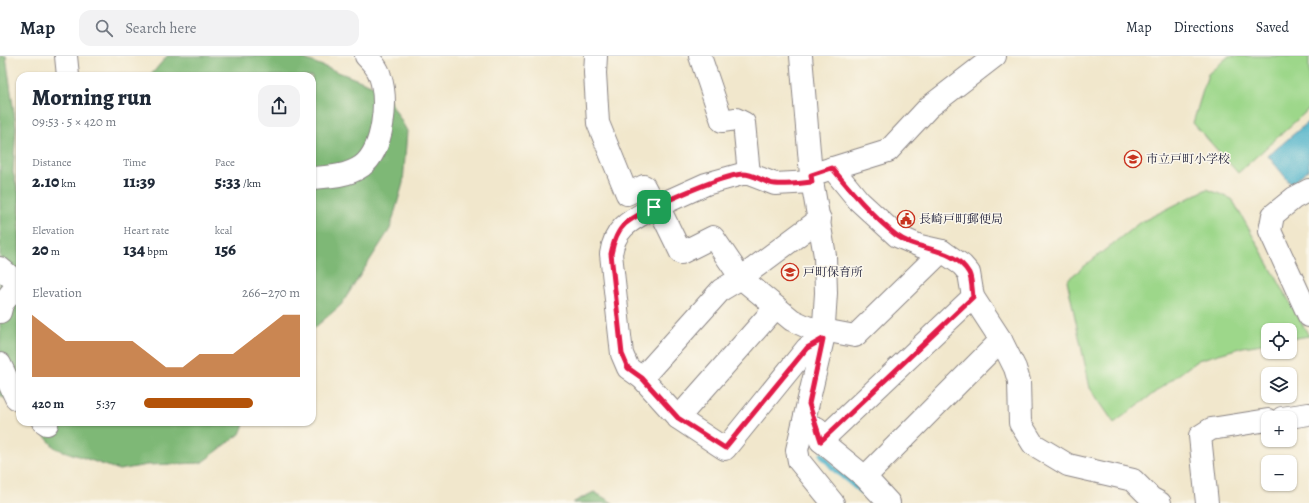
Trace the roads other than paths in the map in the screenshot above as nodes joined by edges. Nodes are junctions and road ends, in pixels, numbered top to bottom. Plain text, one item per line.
1 (66, 56) edge
2 (366, 56) edge
3 (596, 56) edge
4 (700, 56) edge
5 (801, 56) edge
6 (995, 56) edge
7 (68, 72) edge
8 (832, 168) junction
9 (749, 174) junction
10 (316, 178) edge
11 (812, 179) junction
12 (1309, 190) edge
13 (656, 207) junction
14 (820, 219) junction
15 (942, 251) junction
16 (0, 268) edge
17 (741, 278) junction
18 (16, 280) edge
19 (16, 286) edge
20 (973, 297) junction
21 (776, 308) junction
22 (0, 312) edge
23 (1309, 316) edge
24 (824, 335) junction
25 (1001, 340) junction
26 (0, 364) edge
27 (642, 378) junction
28 (16, 398) edge
29 (809, 404) junction
30 (1309, 414) edge
31 (1297, 416) edge
32 (678, 418) junction
33 (1261, 421) edge
34 (821, 441) junction
35 (865, 477) junction
36 (833, 503) edge
37 (889, 503) edge
38 (1160, 503) edge
39 (1206, 503) edge

1 - 7 street
2 - 10 street
3 - 13 street
4 - 9 street
5 - 11 street
6 - 8 street
8 - 11 street
8 - 15 street
9 - 11 street
9 - 13 street
11 - 14 street
12 - 23 street
13 - 17 street
13 - 27 street
14 - 17 street
14 - 24 street
15 - 20 street
15 - 24 street
16 - 18 street
17 - 21 street
17 - 27 street
19 - 22 street
20 - 25 street
20 - 34 street
21 - 24 street
21 - 32 street
24 - 29 street
24 - 32 street
25 - 35 street
25 - 38 street
26 - 28 street
27 - 32 street
29 - 34 street
29 - 36 street
30 - 31 street
33 - 39 street
34 - 35 street
35 - 37 street

